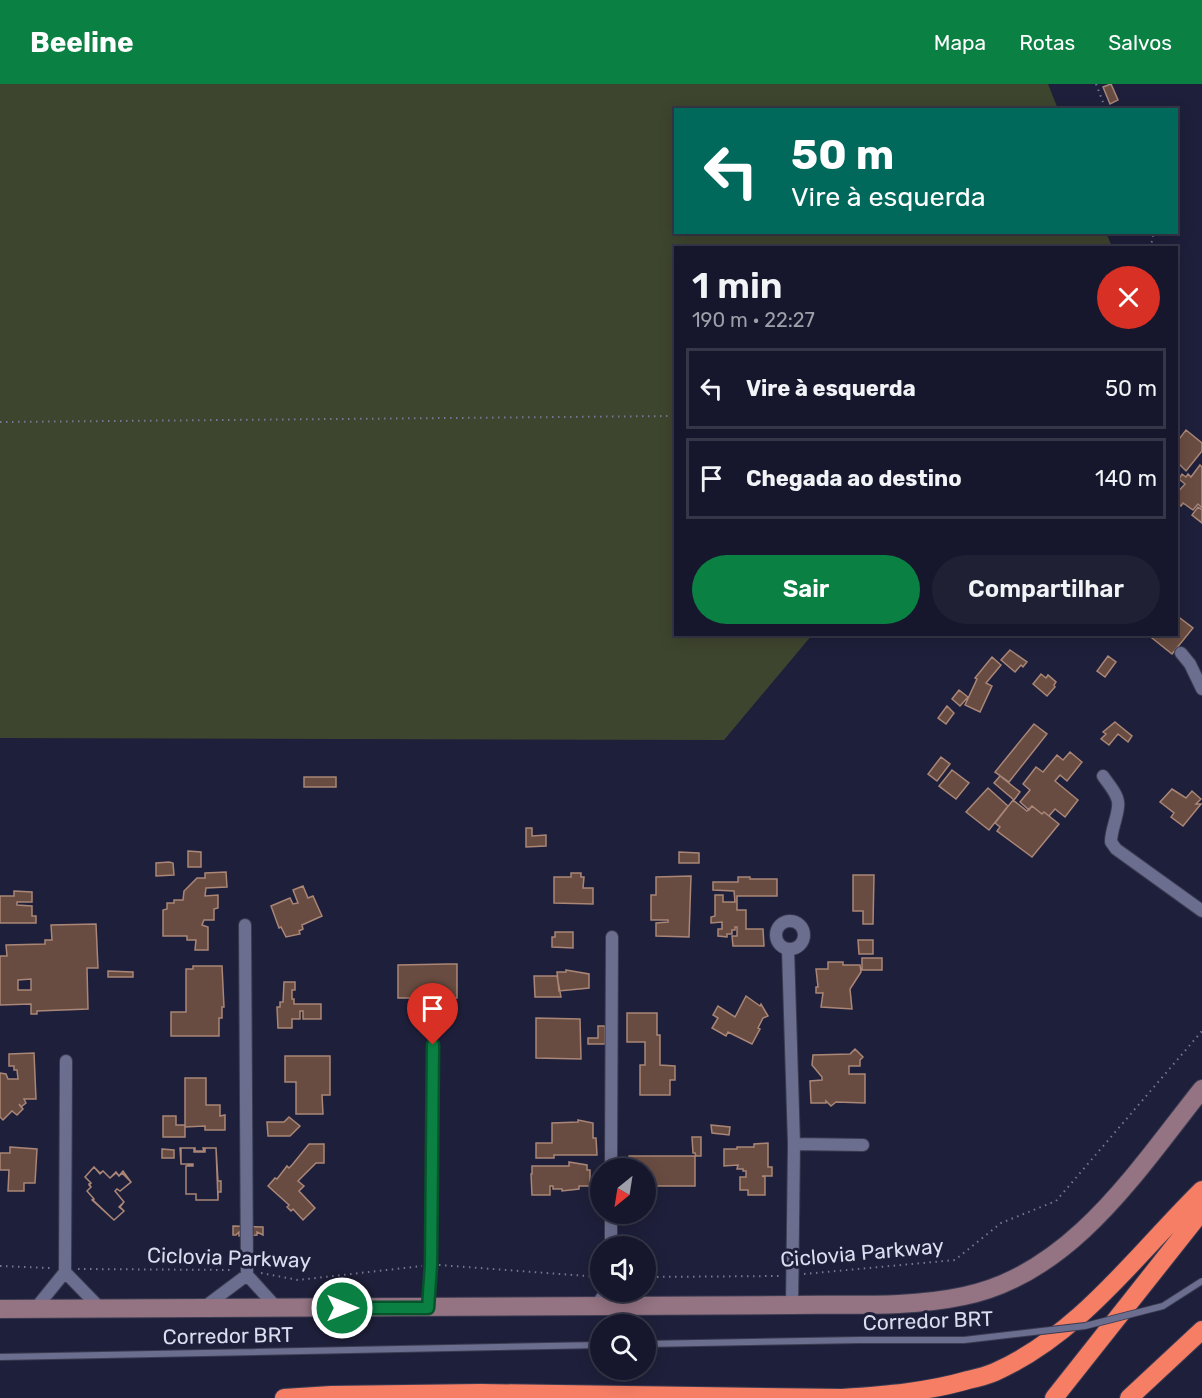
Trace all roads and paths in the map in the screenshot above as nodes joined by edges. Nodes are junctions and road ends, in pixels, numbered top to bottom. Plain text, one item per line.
1 (1096, 84) edge
2 (1105, 108) edge
3 (674, 416) edge
4 (0, 422) edge
5 (1181, 653) dead end
6 (1202, 689) edge
7 (1103, 776) dead end
8 (1202, 911) edge
9 (245, 925) dead end
10 (612, 937) dead end
11 (788, 949) dead end
12 (433, 1023) dead end
13 (1202, 1031) edge
14 (66, 1061) dead end
15 (1202, 1089) edge
16 (794, 1144) junction
17 (863, 1145) dead end
18 (611, 1158) edge
19 (1202, 1190) edge
20 (1202, 1211) edge
21 (431, 1265) junction
22 (0, 1266) edge
23 (65, 1271) junction
24 (247, 1273) junction
25 (590, 1275) edge
26 (793, 1275) junction
27 (656, 1277) edge
28 (1202, 1281) edge
29 (656, 1299) edge
30 (590, 1300) edge
31 (792, 1305) junction
32 (100, 1308) junction
33 (277, 1308) junction
34 (428, 1308) junction
35 (0, 1309) edge
36 (35, 1309) junction
37 (202, 1309) junction
38 (1202, 1330) edge
39 (656, 1344) edge
40 (590, 1345) edge
41 (0, 1357) edge
42 (284, 1398) edge
43 (1054, 1398) edge
44 (1129, 1398) edge

1 - 2 path
3 - 4 path
5 - 6 street
7 - 8 street
9 - 24 street
10 - 18 street
11 - 16 street
12 - 21 lane
13 - 26 path, Ciclovia Parkway
14 - 23 street
15 - 31 main road
16 - 17 street
16 - 26 street
19 - 42 highway
20 - 43 highway
21 - 24 path, Ciclovia Parkway
21 - 25 path, Ciclovia Parkway
21 - 34 lane
22 - 23 path, Ciclovia Parkway
23 - 24 path, Ciclovia Parkway
23 - 32 street
23 - 36 street
24 - 33 street
24 - 37 street
26 - 27 path, Ciclovia Parkway
26 - 31 street
28 - 39 lane, Corredor BRT, bridge
29 - 31 main road
30 - 34 main road
32 - 36 main road
32 - 37 main road
33 - 34 main road
33 - 37 main road
35 - 36 main road
38 - 44 highway
40 - 41 lane, Corredor BRT

